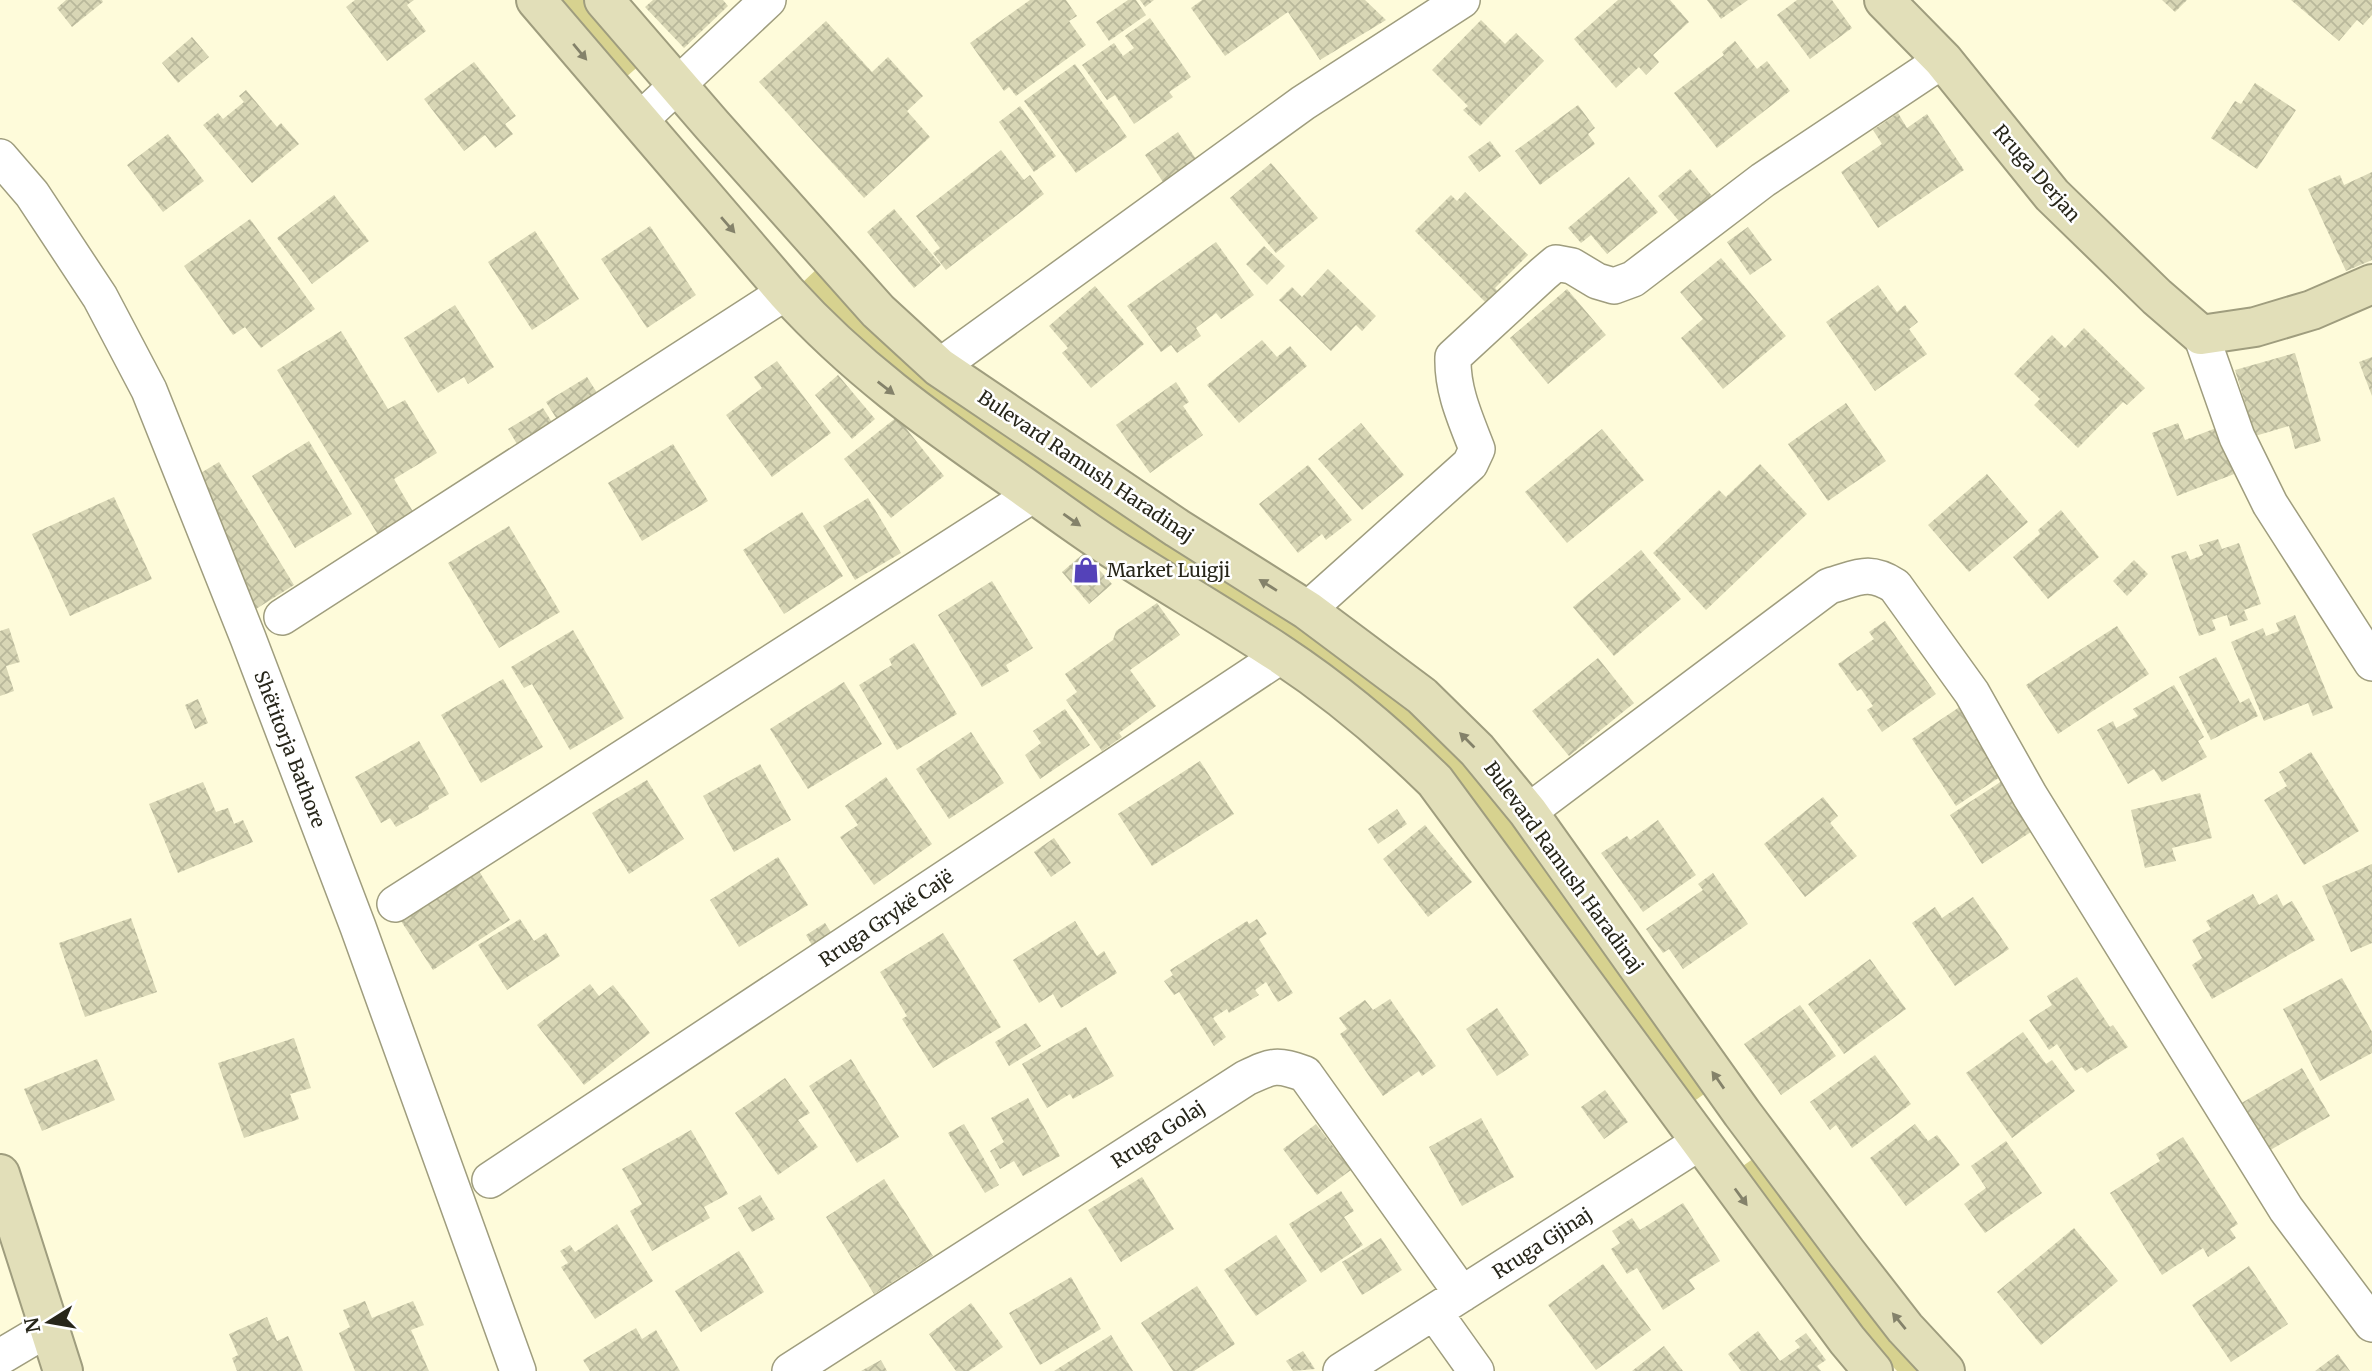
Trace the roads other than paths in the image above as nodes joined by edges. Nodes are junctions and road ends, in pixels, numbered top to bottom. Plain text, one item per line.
1 (536, 0) edge
2 (604, 0) edge
3 (768, 0) edge
4 (1462, 0) edge
5 (1884, 0) edge
6 (1943, 60) junction
7 (678, 86) junction
8 (639, 121) junction
9 (0, 157) edge
10 (2372, 284) edge
11 (786, 292) junction
12 (2201, 335) junction
13 (939, 367) junction
14 (1034, 494) junction
15 (1307, 610) junction
16 (282, 617) dead end
17 (1282, 655) junction
18 (2372, 663) edge
19 (1528, 813) junction
20 (395, 904) dead end
21 (1742, 1113) junction
22 (1700, 1142) junction
23 (0, 1174) edge
24 (490, 1181) dead end
25 (1448, 1303) junction
26 (2372, 1324) edge
27 (49, 1328) junction
28 (0, 1357) edge
29 (63, 1371) edge
30 (518, 1371) edge
31 (790, 1371) edge
32 (1341, 1371) edge
33 (1476, 1371) edge
34 (1873, 1371) edge
35 (1945, 1371) edge

1 -> 8 street
2 - 7 street, Bulevard Ramush Haradinaj
3 - 7 street
4 - 13 street
5 - 6 street, Rruga Derjan
6 - 12 street, Rruga Derjan
6 - 15 street
7 - 8 street
7 - 13 street, Bulevard Ramush Haradinaj
8 -> 11 street
9 - 30 street, Shëtitorja Bathore
10 - 12 street
11 -> 14 street
11 - 16 street
12 - 18 street
15 -> 13 street, Bulevard Ramush Haradinaj
14 -> 17 street
14 - 20 street
19 -> 15 street, Bulevard Ramush Haradinaj
17 - 22 street
17 - 24 street, Rruga Grykë Cajë
21 -> 19 street, Bulevard Ramush Haradinaj
19 - 26 street
21 - 22 street, Rruga Gjinaj
35 -> 21 street, Bulevard Ramush Haradinaj
22 - 25 street, Rruga Gjinaj
22 -> 34 street
23 - 27 street
25 - 31 street, Rruga Golaj
25 - 32 street, Rruga Gjinaj
25 - 33 street, Rruga Golaj
27 - 28 street
27 - 29 street

